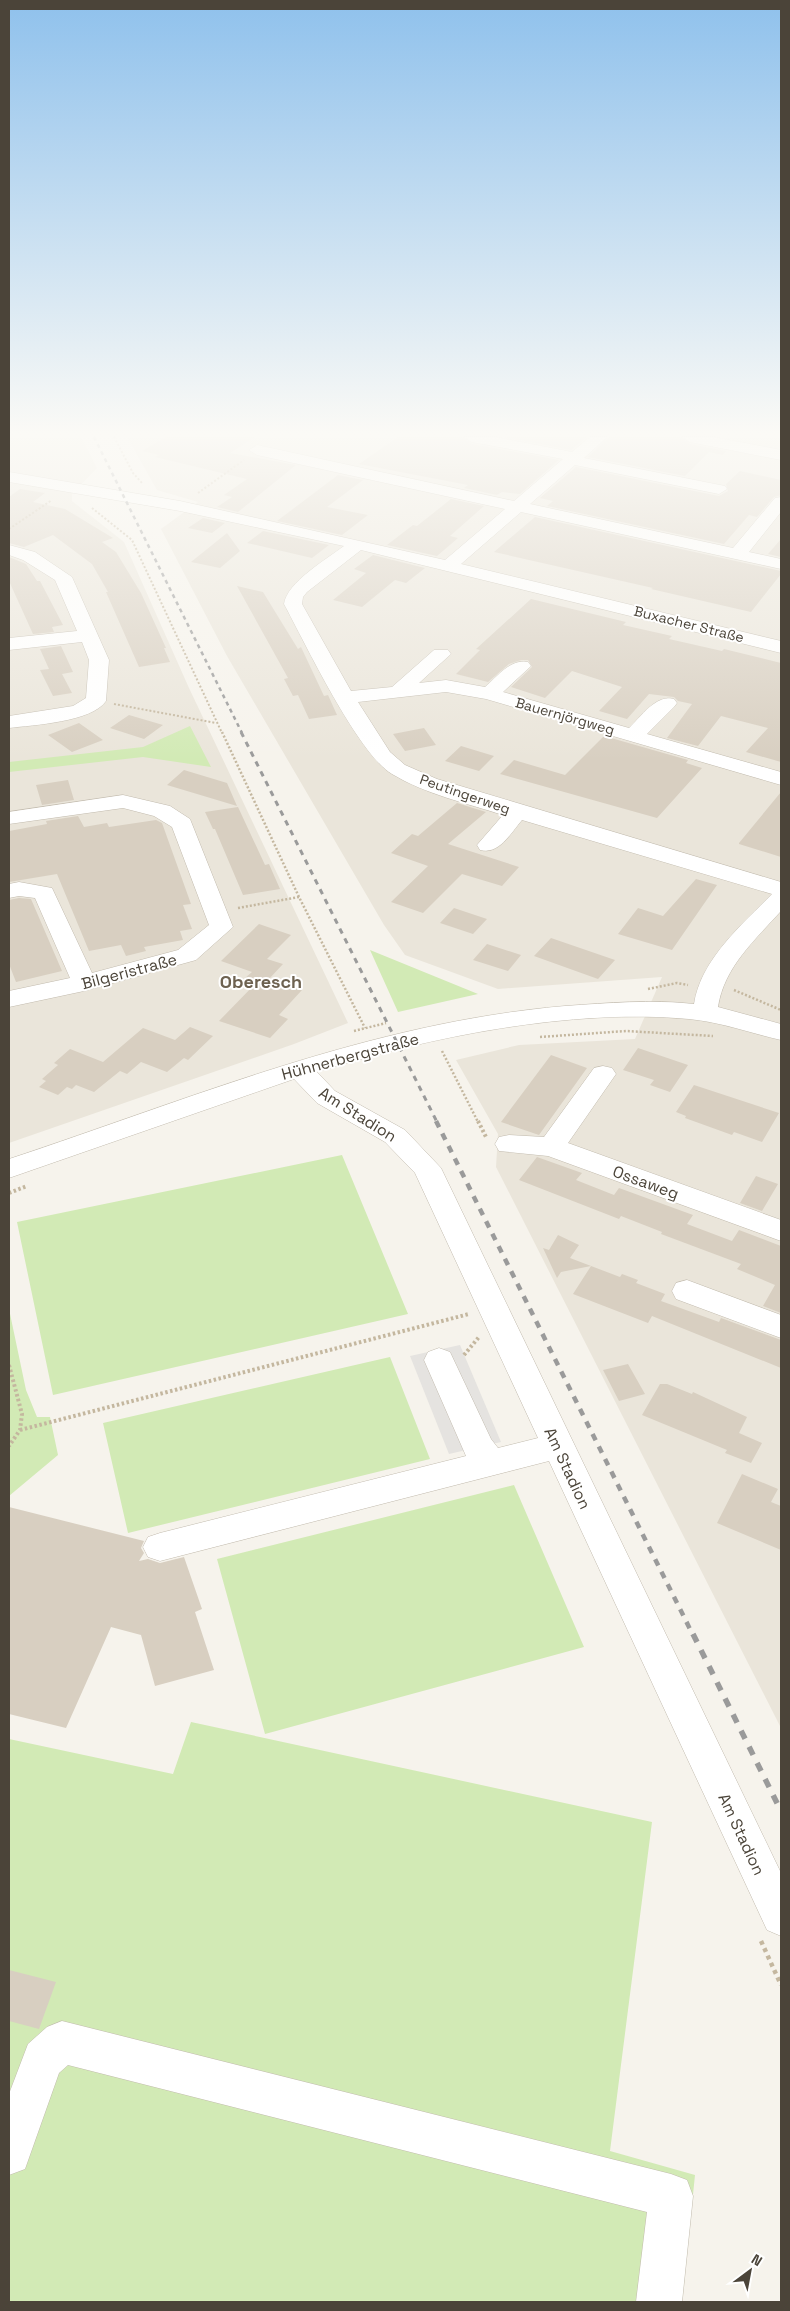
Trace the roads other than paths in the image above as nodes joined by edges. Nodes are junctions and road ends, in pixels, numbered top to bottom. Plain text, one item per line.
1 (357, 545) edge
2 (362, 545) edge
3 (474, 545) edge
4 (694, 545) edge
5 (746, 545) edge
6 (9, 550) edge
7 (738, 554) junction
8 (781, 564) edge
9 (449, 566) junction
10 (87, 636) junction
11 (9, 644) edge
12 (781, 647) edge
13 (441, 654) dead end
14 (521, 666) dead end
15 (399, 690) junction
16 (489, 694) junction
17 (345, 698) junction
18 (667, 703) dead end
19 (9, 722) edge
20 (633, 736) junction
21 (781, 779) edge
22 (517, 812) junction
23 (9, 818) edge
24 (488, 844) dead end
25 (781, 889) edge
26 (9, 891) edge
27 (781, 898) edge
28 (84, 984) junction
29 (9, 999) edge
30 (705, 1013) junction
31 (781, 1032) edge
32 (298, 1068) junction
33 (603, 1074) dead end
34 (509, 1144) road end
35 (551, 1147) junction
36 (9, 1169) edge
37 (781, 1231) edge
38 (687, 1290) dead end
39 (781, 1326) edge
40 (439, 1360) dead end
41 (558, 1446) junction
42 (490, 1462) junction
43 (160, 1548) dead end
44 (770, 1924) edge
45 (9, 2153) edge
46 (659, 2302) edge

1 - 17 street, Peutingerweg
2 - 9 street, Buxacher Straße
3 - 9 street
4 - 7 street
5 - 7 street
6 - 10 street
7 - 8 street
9 - 12 street, Buxacher Straße
10 - 11 street
10 - 19 street
13 - 15 street
14 - 16 street
15 - 16 street, Bauernjörgweg
15 - 17 street, Bauernjörgweg
16 - 20 street, Bauernjörgweg
17 - 22 street, Peutingerweg
18 - 20 street
20 - 21 street, Bauernjörgweg
22 - 24 street
22 - 25 street, Peutingerweg
23 - 28 street, Bilgeristraße
26 - 28 street
27 - 30 street
28 - 29 street, Bilgeristraße
30 - 31 street, Hühnerbergstraße
30 - 32 street, Hühnerbergstraße
32 - 36 street, Hühnerbergstraße
32 - 41 street, Am Stadion
33 - 35 street
34 - 35 street, Ossaweg
35 - 37 street, Ossaweg
38 - 39 street
40 - 42 street
41 - 42 street
41 - 44 street, Am Stadion
42 - 43 street
45 - 46 street

